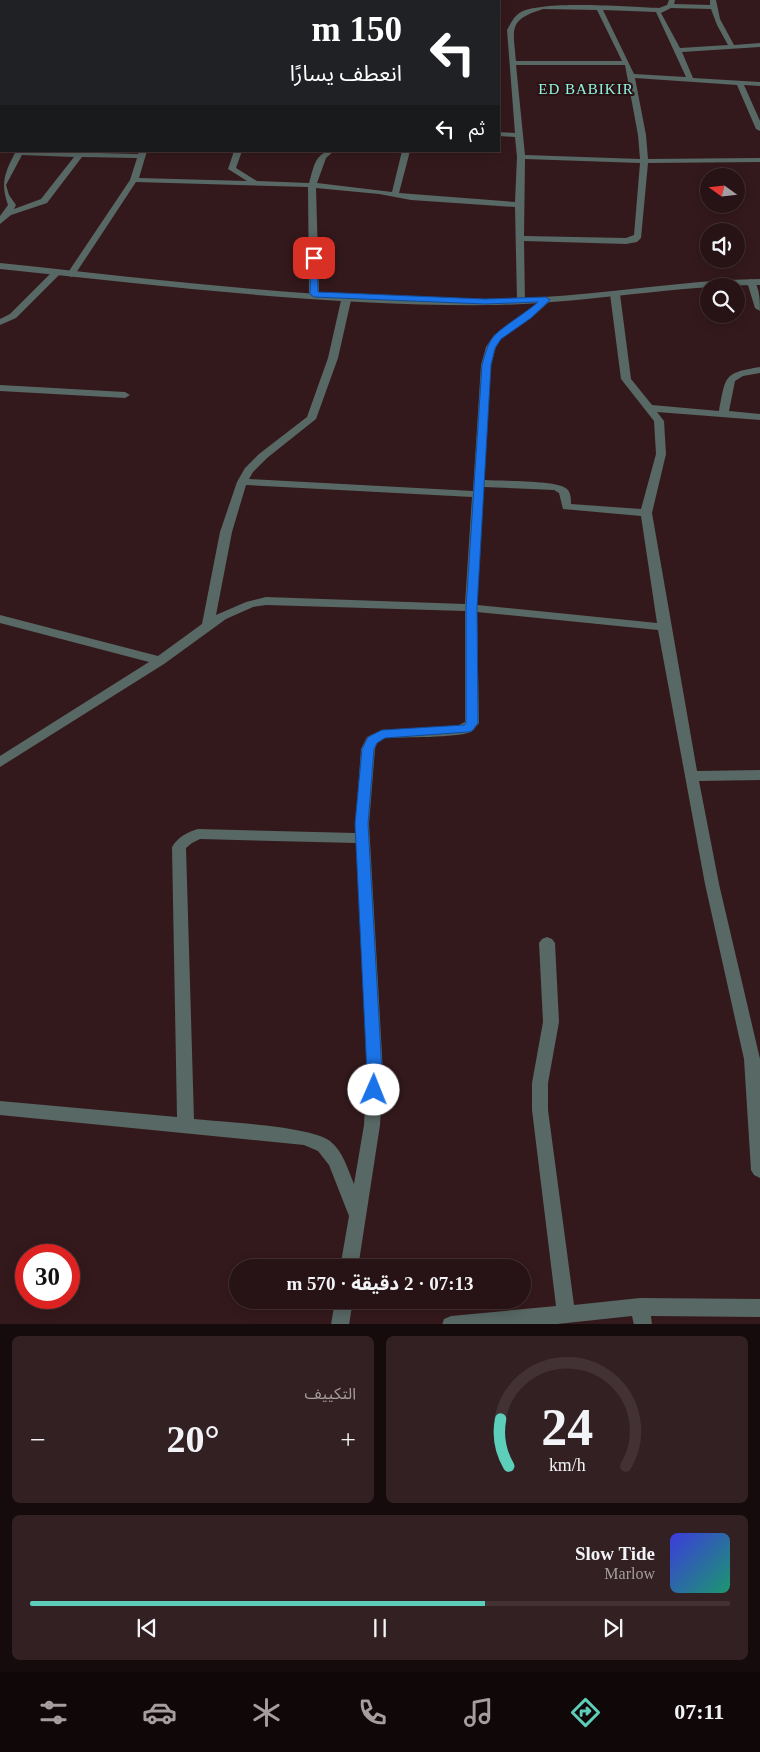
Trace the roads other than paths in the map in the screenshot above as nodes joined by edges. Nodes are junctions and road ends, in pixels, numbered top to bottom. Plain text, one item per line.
1 (620, 0) edge
2 (571, 3) edge
3 (671, 3) edge
4 (713, 4) edge
5 (598, 7) junction
6 (619, 8) junction
7 (660, 10) junction
8 (760, 45) edge
9 (734, 48) junction
10 (678, 50) junction
11 (513, 63) junction
12 (627, 63) junction
13 (632, 76) junction
14 (690, 79) junction
15 (739, 82) junction
16 (760, 84) edge
17 (760, 129) edge
18 (500, 134) edge
19 (520, 135) junction
20 (20, 152) edge
21 (238, 152) edge
22 (329, 152) edge
23 (406, 152) edge
24 (80, 154) junction
25 (142, 154) edge
26 (521, 158) junction
27 (760, 160) edge
28 (644, 162) junction
29 (134, 180) junction
30 (258, 183) junction
31 (312, 185) junction
32 (395, 195) junction
33 (519, 205) junction
34 (8, 214) junction
35 (0, 221) edge
36 (521, 238) junction
37 (0, 266) edge
38 (57, 272) junction
39 (71, 274) junction
40 (756, 282) edge
41 (314, 294) junction
42 (615, 294) junction
43 (347, 296) junction
44 (546, 300) junction
45 (522, 301) junction
46 (760, 308) edge
47 (0, 322) edge
48 (760, 370) edge
49 (0, 389) edge
50 (125, 395) dead end
51 (649, 408) junction
52 (724, 414) junction
53 (760, 417) edge
54 (242, 482) junction
55 (478, 488) junction
56 (646, 513) junction
57 (471, 608) junction
58 (0, 620) edge
59 (208, 625) junction
60 (664, 627) junction
61 (160, 661) junction
62 (0, 762) edge
63 (691, 776) junction
64 (760, 776) edge
65 (362, 838) junction
66 (547, 943) dead end
67 (756, 1059) edge
68 (0, 1108) edge
69 (186, 1125) junction
70 (760, 1170) edge
71 (358, 1216) junction
72 (351, 1259) edge
73 (760, 1308) edge
74 (342, 1309) edge
75 (566, 1312) junction
76 (641, 1316) edge
77 (340, 1324) edge
78 (451, 1324) edge

1 - 6 street
2 - 5 street
2 - 11 street
3 - 4 street
3 - 7 street
4 - 9 street
5 - 6 street
5 - 12 street
6 - 7 street
7 - 10 street
8 - 9 street
9 - 10 street
10 - 14 street
11 - 12 street
11 - 19 street
12 - 13 street
13 - 14 street
13 - 28 street
14 - 15 street
15 - 16 street
15 - 17 street
18 - 19 street
19 - 26 street
20 - 24 street
20 - 34 street
21 - 30 street
22 - 31 street
23 - 32 street
24 - 25 street
24 - 34 street
25 - 29 street
26 - 28 street
26 - 33 street
27 - 28 street
28 - 36 street
29 - 30 street
29 - 39 street
30 - 31 street
31 - 32 street
31 - 41 street
32 - 33 street
33 - 36 street
34 - 35 street
36 - 45 street
37 - 38 street
38 - 39 street
38 - 47 street
39 - 41 street
40 - 42 street
40 - 46 street
41 - 43 street
42 - 44 street
42 - 51 street
43 - 45 street
43 - 54 street
44 - 45 street
44 - 55 street
48 - 52 street
49 - 50 street
51 - 52 street
51 - 56 street
52 - 53 street
54 - 55 street
54 - 59 street
55 - 56 street
55 - 57 street
56 - 60 street
57 - 59 street
57 - 60 street
57 - 65 street
58 - 61 street
59 - 61 street
60 - 63 street
61 - 62 street
63 - 64 street
63 - 67 street
65 - 69 street
65 - 71 street
66 - 75 street
67 - 70 street
68 - 69 street
69 - 71 street
71 - 72 street
73 - 76 street
74 - 77 street
75 - 76 street
75 - 78 street

